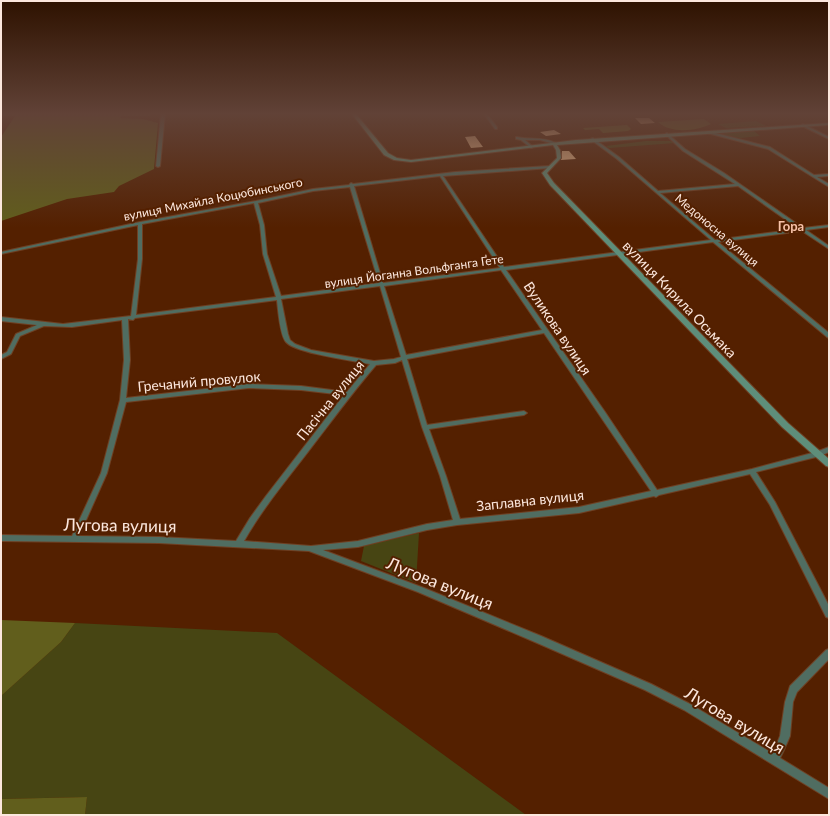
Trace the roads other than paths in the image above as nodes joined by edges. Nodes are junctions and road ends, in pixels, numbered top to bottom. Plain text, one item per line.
1 (159, 152) edge
2 (384, 152) edge
3 (487, 152) edge
4 (558, 152) edge
5 (610, 152) edge
6 (687, 152) edge
7 (775, 152) edge
8 (158, 166) dead end
9 (549, 167) junction
10 (441, 175) junction
11 (829, 175) edge
12 (813, 176) junction
13 (351, 184) junction
14 (738, 185) junction
15 (829, 186) edge
16 (657, 192) junction
17 (256, 202) junction
18 (140, 223) junction
19 (829, 226) edge
20 (802, 230) junction
21 (714, 241) junction
22 (829, 248) edge
23 (1, 253) edge
24 (619, 254) junction
25 (504, 269) junction
26 (383, 285) junction
27 (279, 299) junction
28 (133, 318) junction
29 (1, 319) edge
30 (126, 319) junction
31 (43, 324) junction
32 (546, 331) junction
33 (829, 336) edge
34 (1, 357) edge
35 (404, 358) junction
36 (374, 363) junction
37 (348, 394) junction
38 (123, 400) junction
39 (524, 413) dead end
40 (425, 427) junction
41 (829, 449) edge
42 (818, 454) junction
43 (829, 464) edge
44 (752, 471) junction
45 (656, 494) junction
46 (457, 522) junction
47 (1, 538) edge
48 (74, 539) junction
49 (239, 543) junction
50 (309, 548) junction
51 (829, 614) edge
52 (829, 653) edge
53 (773, 760) junction
54 (829, 794) edge

1 - 8 street
2 - 3 main road
4 - 9 main road
5 - 16 street, Медоносна вулиця
6 - 14 street
7 - 12 street
9 - 10 street, вулиця Михайла Коцюбинського
9 - 24 main road, вулиця Кирила Осьмака
10 - 13 street, вулиця Михайла Коцюбинського
10 - 25 street, Вуликова вулиця
11 - 12 street
12 - 15 street
13 - 17 street, вулиця Михайла Коцюбинського
13 - 26 street
14 - 16 street
14 - 20 street
16 - 21 street, Медоносна вулиця
17 - 18 street, вулиця Михайла Коцюбинського
17 - 27 street, Пасічна вулиця
18 - 23 street, вулиця Михайла Коцюбинського
18 - 28 street
19 - 20 street, вулиця Йоганна Вольфганга Ґете
20 - 21 street, вулиця Йоганна Вольфганга Ґете
20 - 22 street
21 - 24 street, вулиця Йоганна Вольфганга Ґете
21 - 33 street, Медоносна вулиця
24 - 25 street, вулиця Йоганна Вольфганга Ґете
24 - 42 main road, вулиця Кирила Осьмака
25 - 26 street, вулиця Йоганна Вольфганга Ґете
25 - 32 street, Вуликова вулиця
26 - 27 street, вулиця Йоганна Вольфганга Ґете
26 - 35 street
27 - 28 street, вулиця Йоганна Вольфганга Ґете
27 - 36 street, Пасічна вулиця
28 - 30 street, вулиця Йоганна Вольфганга Ґете
29 - 31 street, вулиця Йоганна Вольфганга Ґете
30 - 31 street, вулиця Йоганна Вольфганга Ґете
30 - 38 street
31 - 34 street
32 - 35 street
32 - 45 street, Вуликова вулиця
35 - 36 street
35 - 40 street
36 - 37 street, Пасічна вулиця
37 - 38 street, Гречаний провулок
37 - 49 street, Пасічна вулиця
38 - 48 street
39 - 40 street
40 - 46 street
41 - 42 street, Заплавна вулиця
42 - 43 main road, вулиця Кирила Осьмака
42 - 44 street, Заплавна вулиця
44 - 45 street, Заплавна вулиця
44 - 51 street
45 - 46 street, Заплавна вулиця
46 - 50 street, Заплавна вулиця
47 - 48 street, Лугова вулиця
48 - 49 street, Лугова вулиця
49 - 50 street, Лугова вулиця
50 - 53 street, Лугова вулиця
52 - 53 street
53 - 54 street, Лугова вулиця

